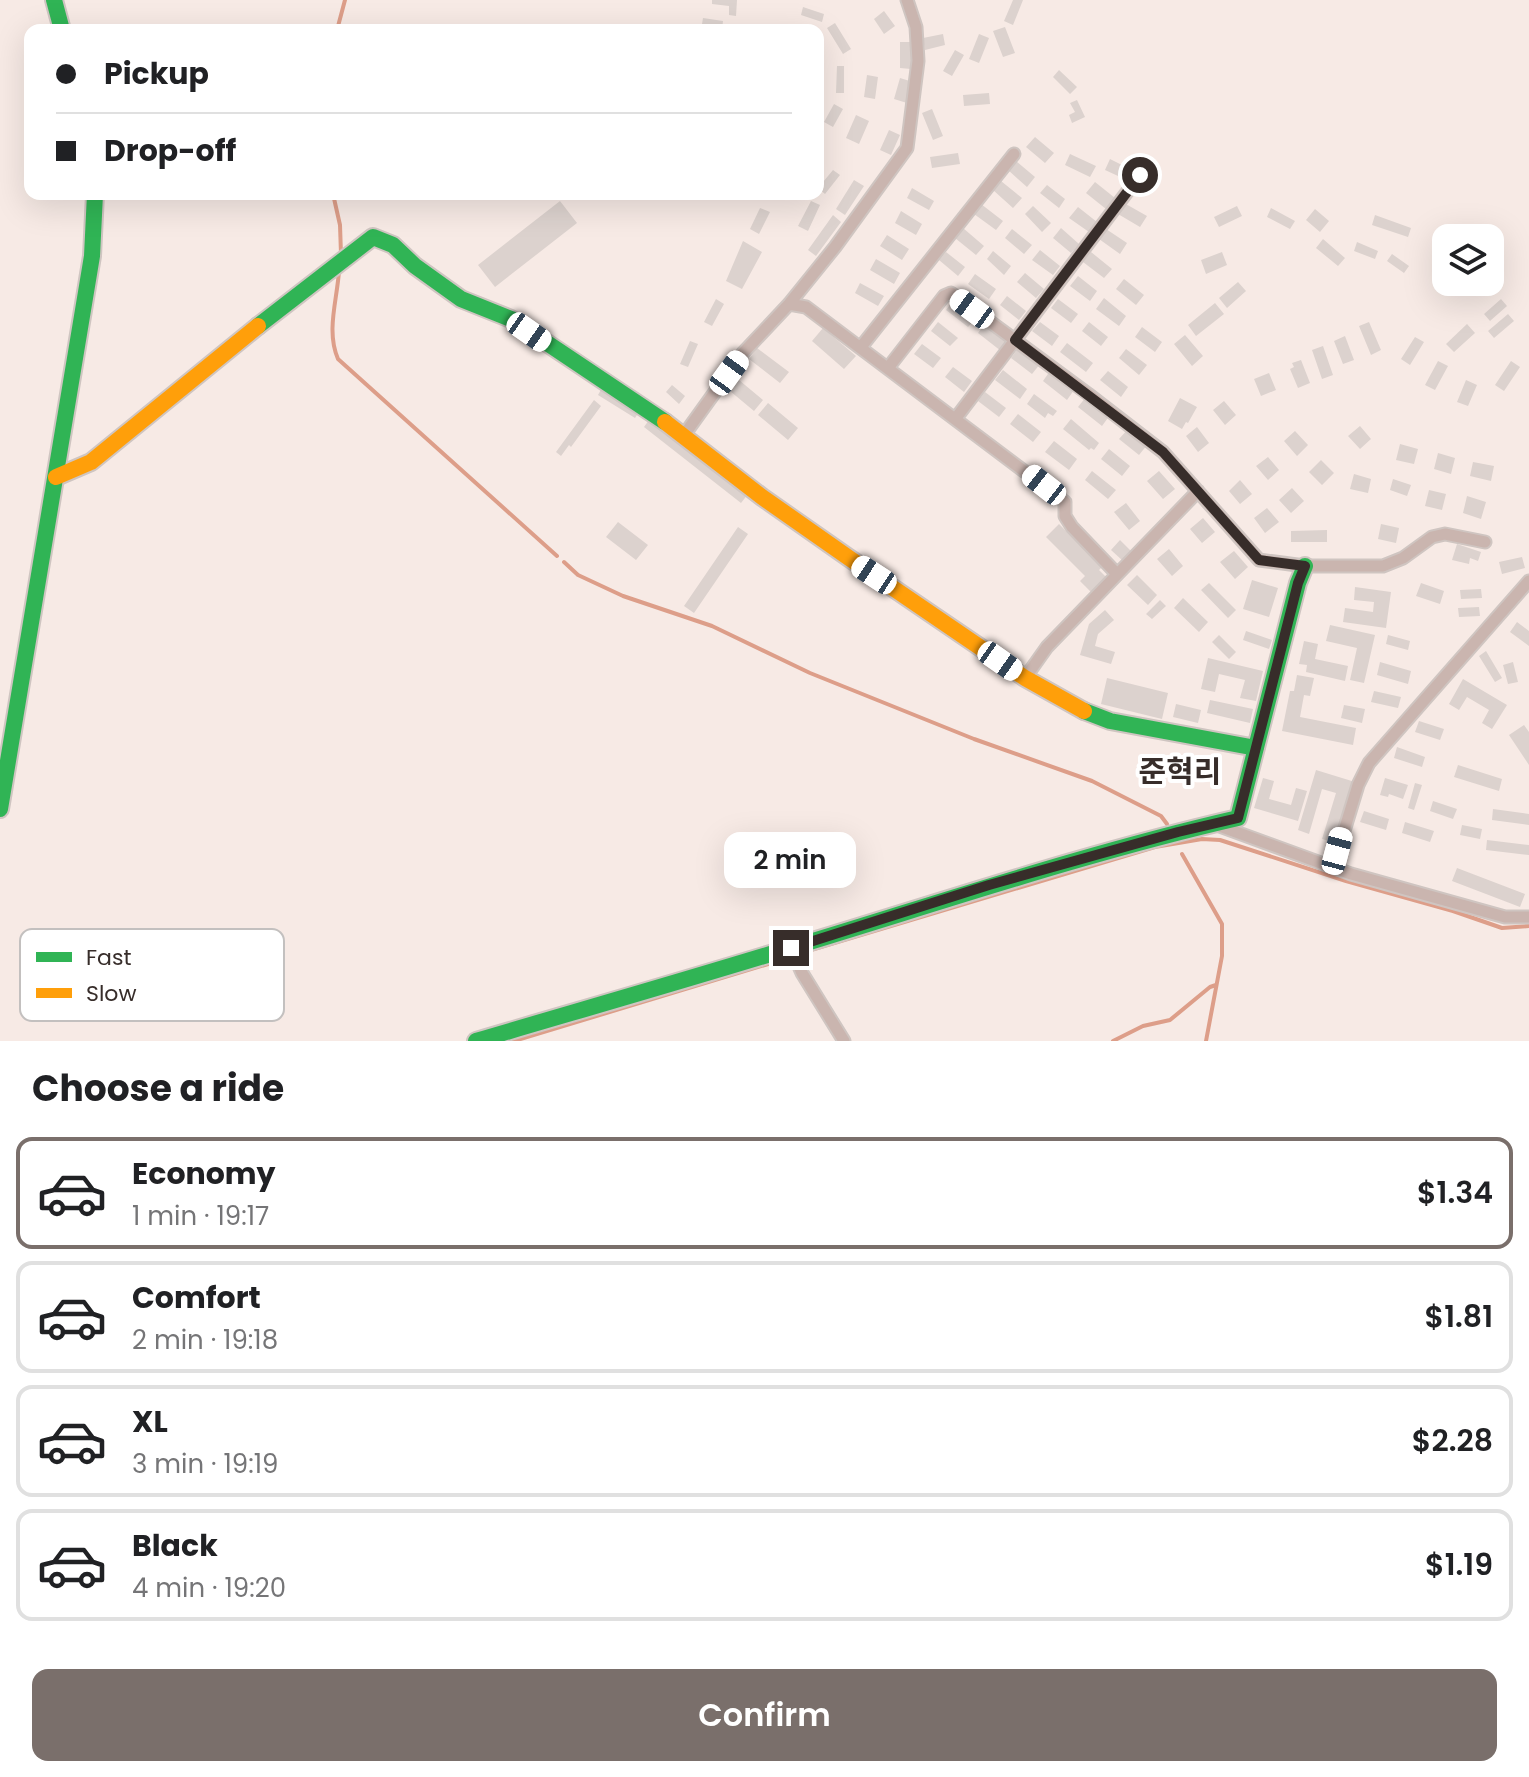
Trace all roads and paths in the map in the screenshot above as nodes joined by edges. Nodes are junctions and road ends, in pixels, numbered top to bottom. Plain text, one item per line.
1 (54, 0) edge
2 (907, 0) edge
3 (60, 24) edge
4 (1014, 154) dead end
5 (1140, 175) dead end
6 (95, 200) edge
7 (789, 304) junction
8 (1015, 340) junction
9 (861, 347) junction
10 (888, 368) junction
11 (956, 418) junction
12 (684, 435) junction
13 (56, 477) junction
14 (1198, 491) junction
15 (1485, 542) dead end
16 (1305, 566) junction
17 (1116, 573) junction
18 (1529, 581) edge
19 (1025, 678) junction
20 (1256, 748) junction
21 (0, 809) edge
22 (1213, 824) junction
23 (1333, 867) junction
24 (1529, 917) edge
25 (791, 948) junction
26 (476, 1041) edge
27 (844, 1041) edge

1 - 3 street
2 - 7 street
4 - 9 street
5 - 8 street
6 - 13 street
7 - 9 street
7 - 12 street
8 - 10 street
8 - 11 street
8 - 14 street
9 - 10 street
10 - 11 street
11 - 17 street
12 - 13 street
12 - 19 street
13 - 21 street
14 - 16 street
14 - 17 street
15 - 16 street
16 - 20 street
17 - 19 street
18 - 23 street
19 - 20 street
20 - 22 street
22 - 23 street
22 - 25 street
23 - 24 street
25 - 26 street
25 - 27 street

